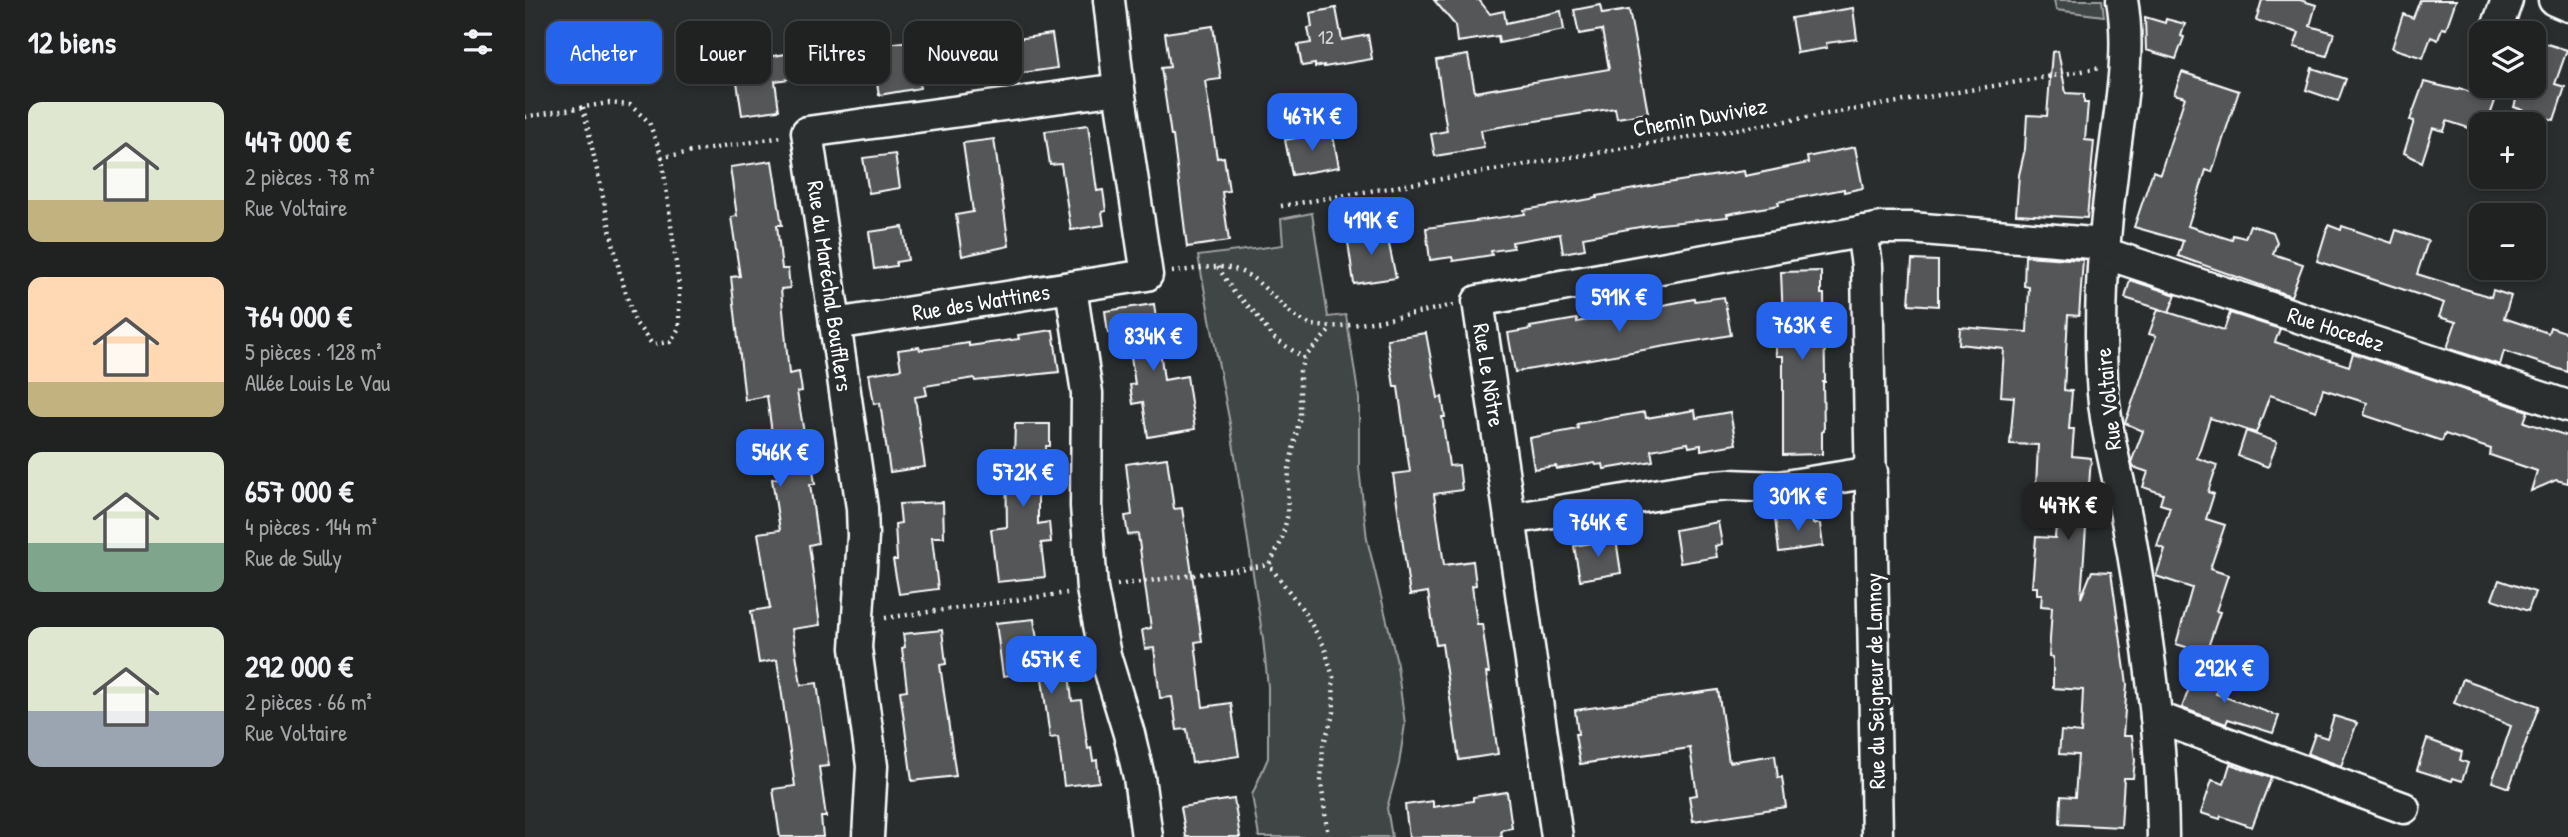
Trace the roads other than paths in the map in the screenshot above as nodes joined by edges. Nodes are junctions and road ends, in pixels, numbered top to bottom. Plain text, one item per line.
1 (1109, 0) edge
2 (2122, 0) edge
3 (2507, 0) edge
4 (2554, 0) edge
5 (2568, 6) edge
6 (2499, 21) edge
7 (1119, 89) junction
8 (1862, 231) junction
9 (2104, 249) junction
10 (1071, 288) junction
11 (835, 324) junction
12 (2568, 406) edge
13 (1872, 472) junction
14 (1511, 519) junction
15 (2155, 717) junction
16 (2404, 808) dead end
17 (2167, 836) edge
18 (868, 837) edge
19 (1147, 837) edge
20 (1557, 837) edge
21 (1877, 837) edge

1 - 7 street
2 - 9 street, Rue Voltaire
3 - 6 street
4 - 5 street
7 - 10 street, Rue des Wattines
7 - 11 street, Rue du Maréchal Boufflers
8 - 9 street, Rue Le Nôtre
8 - 13 street, Rue du Seigneur de Lannoy
8 - 14 street, Rue Le Nôtre
9 - 12 street, Rue Hocedez
9 - 15 street, Rue Voltaire
10 - 11 street, Rue des Wattines
10 - 19 street
11 - 18 street, Rue du Maréchal Boufflers
13 - 14 street
13 - 21 street, Rue du Seigneur de Lannoy
14 - 20 street, Rue Le Nôtre
15 - 16 street
15 - 17 street, Rue Voltaire

